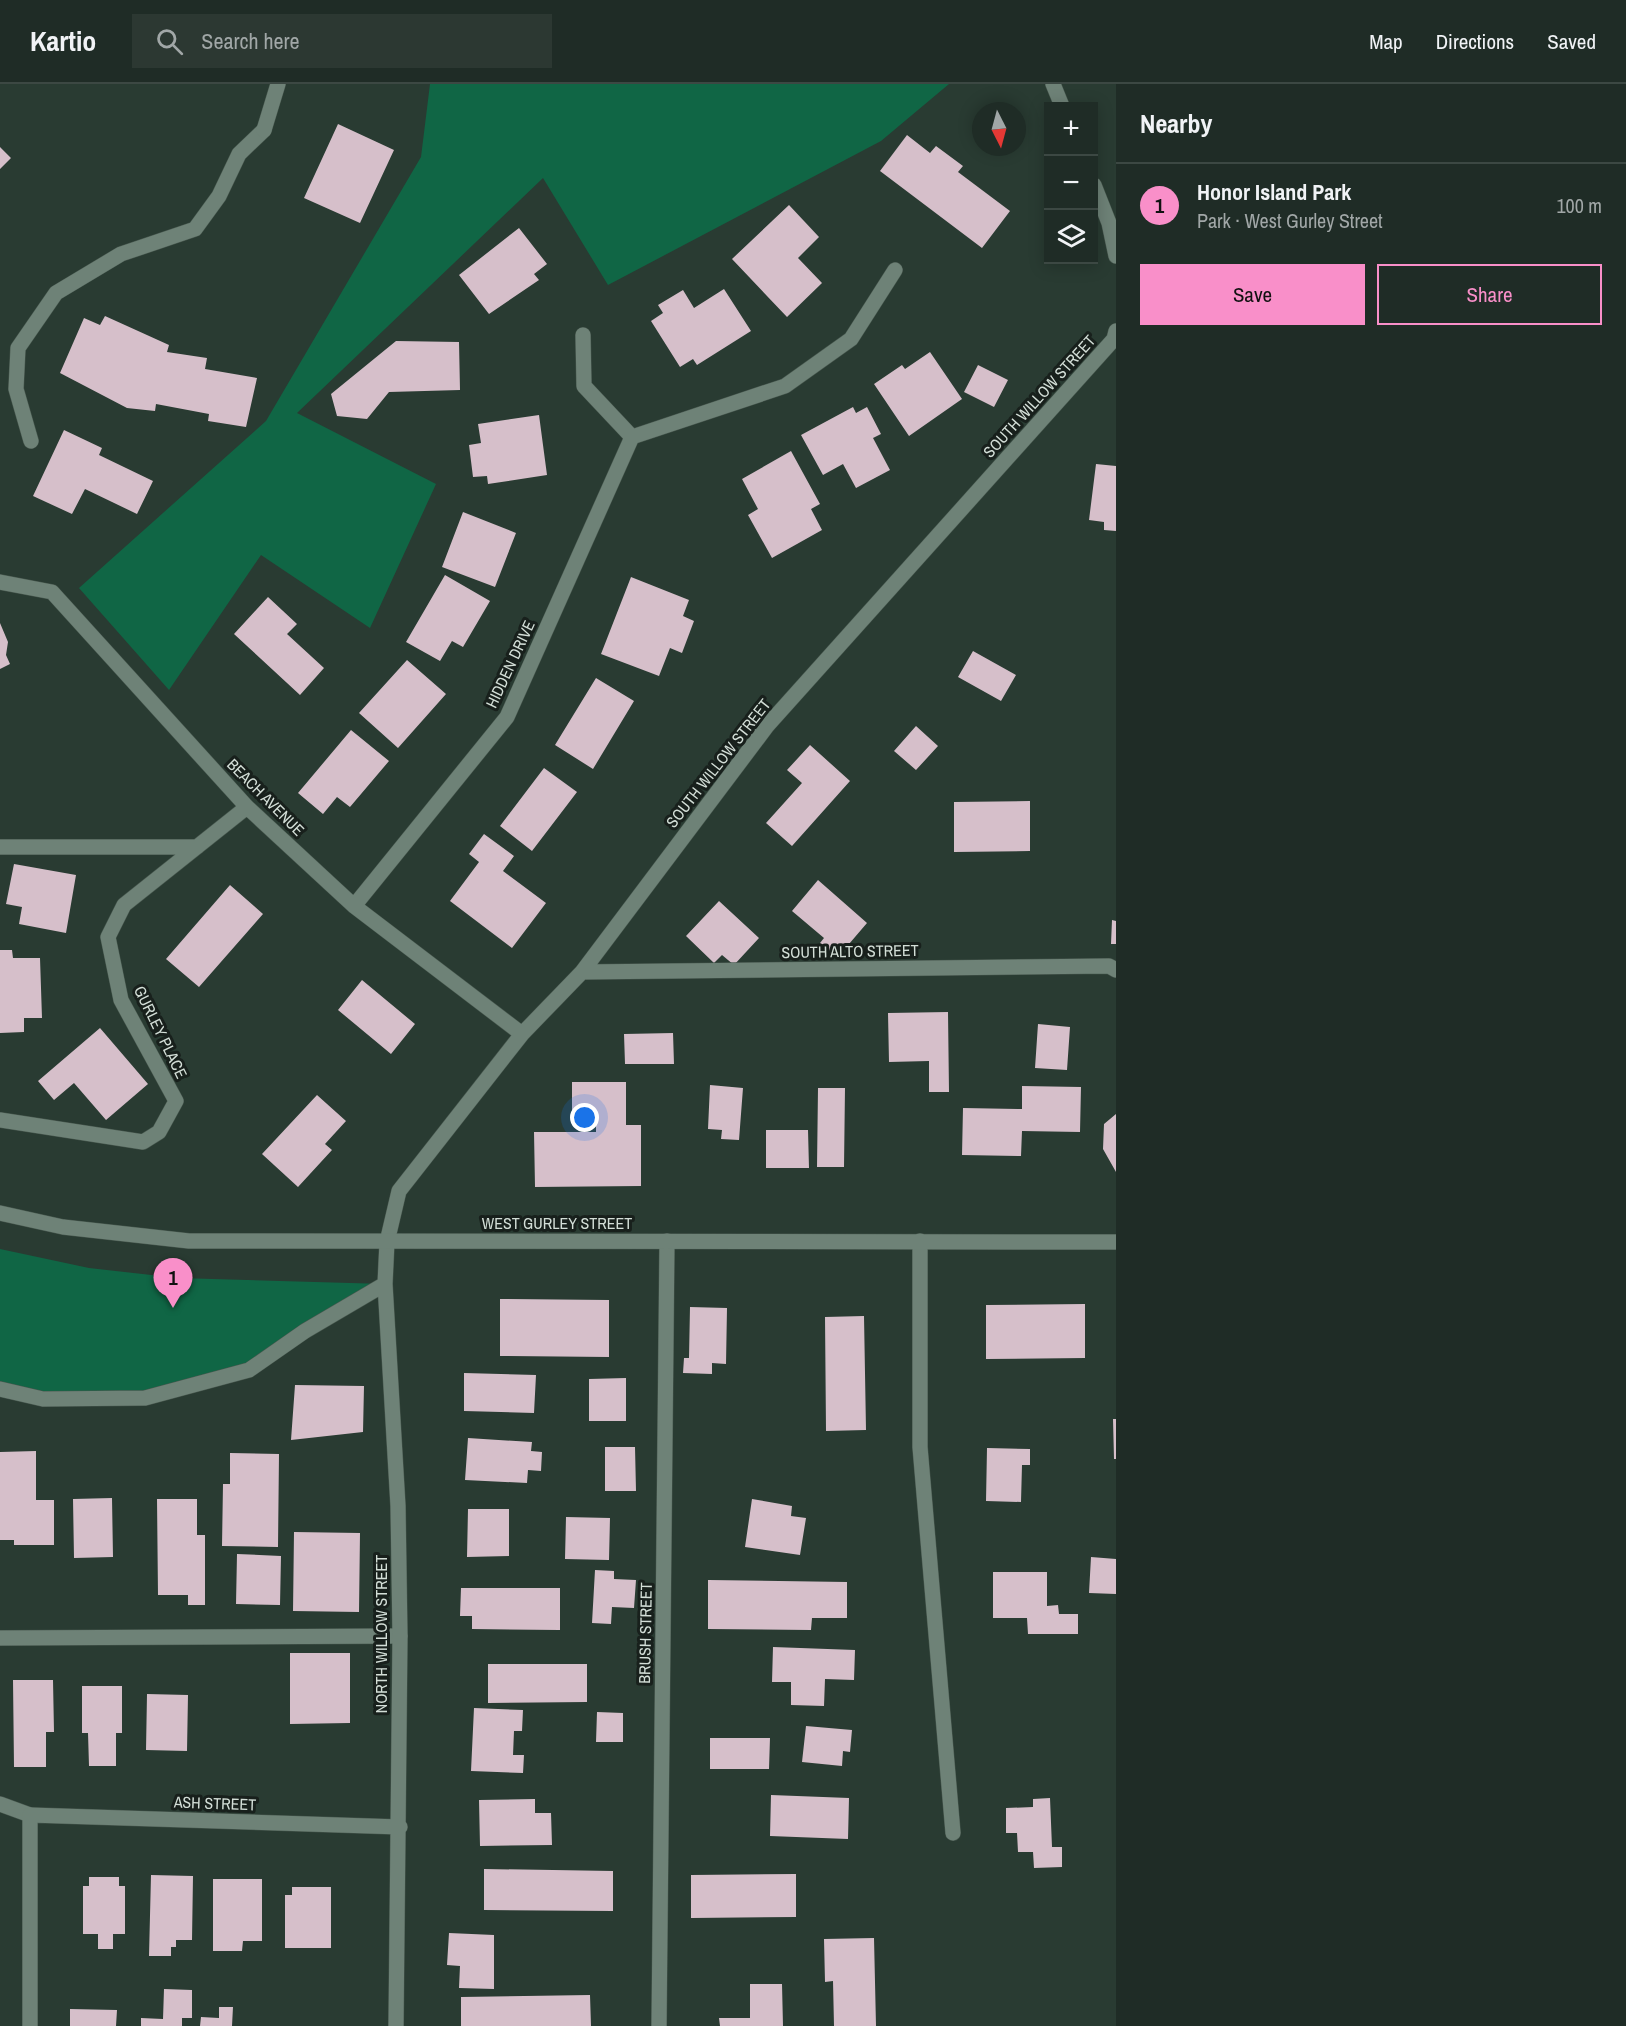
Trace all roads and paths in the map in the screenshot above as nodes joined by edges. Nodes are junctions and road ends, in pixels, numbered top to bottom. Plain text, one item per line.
1 (278, 84) edge
2 (1053, 84) edge
3 (1060, 102) edge
4 (1098, 193) edge
5 (1112, 223) edge
6 (1116, 256) edge
7 (895, 270) dead end
8 (1116, 331) edge
9 (583, 335) dead end
10 (632, 437) junction
11 (31, 441) dead end
12 (0, 582) edge
13 (248, 807) junction
14 (0, 847) edge
15 (197, 847) junction
16 (354, 906) junction
17 (1116, 970) edge
18 (582, 972) junction
19 (522, 1034) junction
20 (0, 1120) edge
21 (0, 1212) edge
22 (667, 1241) junction
23 (920, 1241) junction
24 (387, 1242) junction
25 (1116, 1242) edge
26 (385, 1284) junction
27 (0, 1389) edge
28 (400, 1636) junction
29 (0, 1638) edge
30 (0, 1804) edge
31 (30, 1815) junction
32 (400, 1827) junction
33 (952, 1833) dead end
34 (30, 2026) edge
35 (396, 2026) edge
36 (659, 2026) edge

1 - 11 street
2 - 3 street
4 - 5 street
5 - 6 street
7 - 10 street
8 - 18 street, SOUTH WILLOW STREET
9 - 10 street
10 - 16 street, HIDDEN DRIVE
12 - 13 street, BEACH AVENUE
13 - 15 street, GURLEY PLACE
13 - 16 street, BEACH AVENUE
14 - 15 street
15 - 20 street, GURLEY PLACE
16 - 19 street, BEACH AVENUE
17 - 18 street, SOUTH ALTO STREET
18 - 19 street, SOUTH WILLOW STREET
19 - 24 street, SOUTH WILLOW STREET
21 - 24 street, WEST GURLEY STREET
22 - 23 street, WEST GURLEY STREET
22 - 24 street, WEST GURLEY STREET
22 - 36 street, BRUSH STREET
23 - 25 street, WEST GURLEY STREET
23 - 33 street
24 - 26 street, NORTH WILLOW STREET
26 - 27 street
26 - 28 street, NORTH WILLOW STREET
28 - 29 street
28 - 32 street, NORTH WILLOW STREET
30 - 31 street, ASH STREET
31 - 32 street, ASH STREET
31 - 34 street
32 - 35 street, NORTH WILLOW STREET

